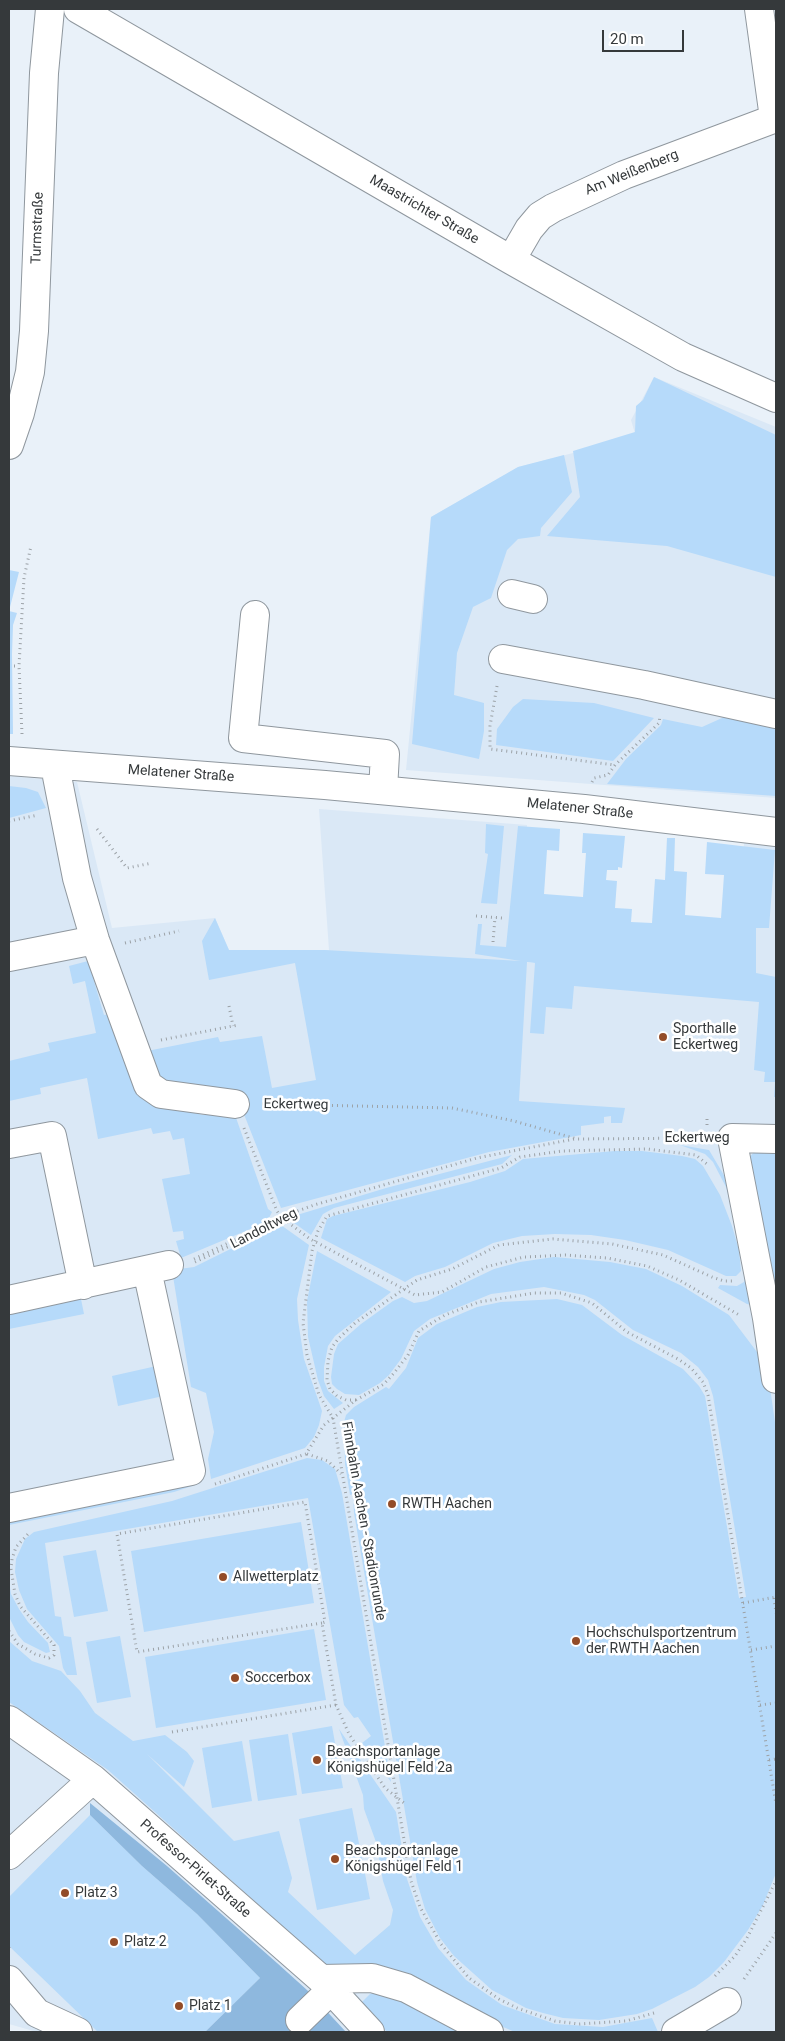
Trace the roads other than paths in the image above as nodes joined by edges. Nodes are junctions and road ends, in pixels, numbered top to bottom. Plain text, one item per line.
1 (50, 9) edge
2 (78, 9) edge
3 (759, 9) edge
4 (775, 118) edge
5 (510, 260) junction
6 (776, 398) edge
7 (9, 445) edge
8 (255, 615) dead end
9 (503, 659) road end
10 (776, 714) edge
11 (9, 761) edge
12 (55, 766) junction
13 (383, 790) junction
14 (776, 832) edge
15 (96, 944) junction
16 (9, 957) edge
17 (235, 1104) road end
18 (776, 1139) edge
19 (9, 1144) edge
20 (83, 1285) junction
21 (9, 1300) edge
22 (776, 1379) edge
23 (9, 1508) edge
24 (9, 1720) edge
25 (93, 1780) junction
26 (9, 1855) edge
27 (326, 1984) junction
28 (12, 1990) edge
29 (727, 2002) road end
30 (300, 2020) dead end
31 (78, 2032) edge
32 (370, 2032) edge
33 (489, 2032) edge
34 (676, 2032) edge

1 - 7 street, Turmstraße
2 - 5 street, Maastrichter Straße
3 - 4 street
4 - 5 street, Am Weißenberg
5 - 6 street, Maastrichter Straße
8 - 13 street
9 - 10 street
11 - 12 street, Melatener Straße
12 - 13 street, Melatener Straße
12 - 15 street
13 - 14 street, Melatener Straße
15 - 16 street
15 - 17 street
18 - 22 street, Eckertweg
19 - 20 street
20 - 21 street
20 - 23 street
24 - 25 street, Professor-Pirlet-Straße
25 - 26 street
25 - 27 street, Professor-Pirlet-Straße
27 - 30 street
27 - 32 street, Professor-Pirlet-Straße
27 - 33 street
28 - 31 street
29 - 34 street

